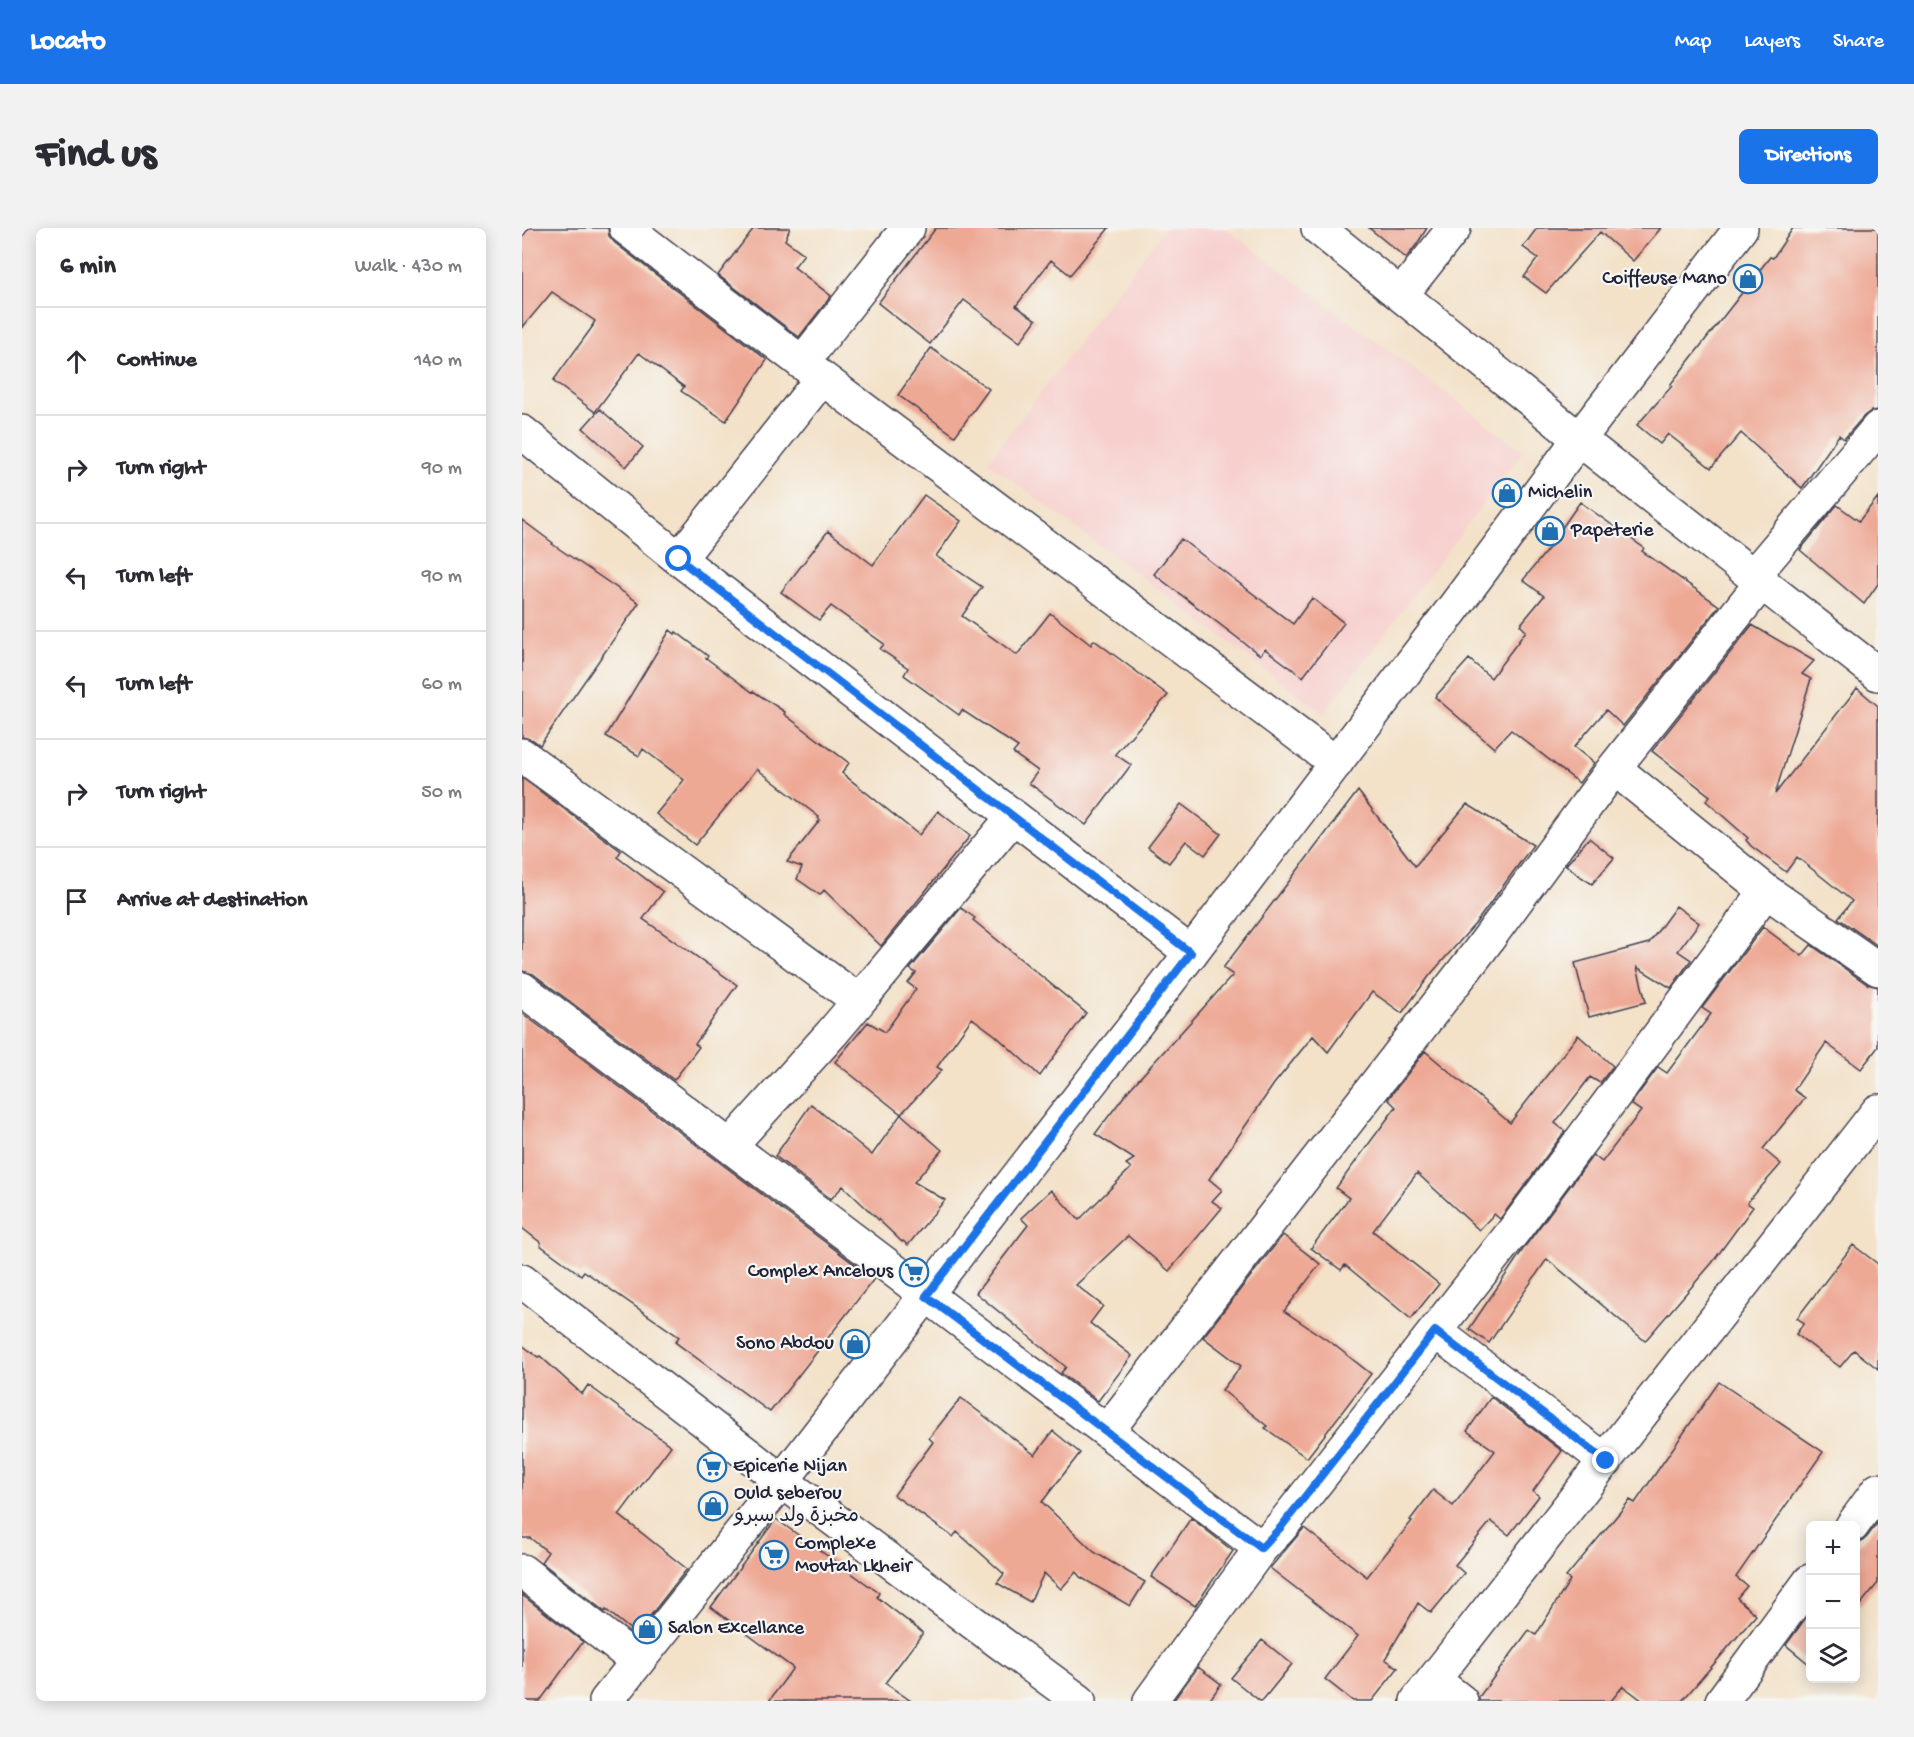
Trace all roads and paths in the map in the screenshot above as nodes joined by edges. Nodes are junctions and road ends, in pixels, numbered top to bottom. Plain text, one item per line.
1 (626, 228) edge
2 (1318, 228) edge
3 (1454, 228) edge
4 (1741, 228) edge
5 (906, 229) edge
6 (1401, 295) junction
7 (812, 371) junction
8 (1878, 428) edge
9 (522, 432) edge
10 (1579, 439) junction
11 (679, 559) junction
12 (1758, 579) junction
13 (1878, 674) edge
14 (522, 755) edge
15 (1336, 763) junction
16 (1614, 768) junction
17 (1013, 817) junction
18 (1766, 891) junction
19 (1191, 953) junction
20 (1878, 969) edge
21 (522, 989) edge
22 (859, 1001) junction
23 (1878, 1111) edge
24 (730, 1146) junction
25 (522, 1281) edge
26 (926, 1296) junction
27 (1435, 1331) junction
28 (1107, 1431) junction
29 (1606, 1461) junction
30 (782, 1481) junction
31 (1878, 1490) edge
32 (1856, 1521) edge
33 (1261, 1548) junction
34 (522, 1571) edge
35 (1806, 1586) edge
36 (638, 1661) junction
37 (1426, 1691) edge
38 (606, 1701) edge
39 (1079, 1701) edge
40 (1150, 1701) edge
41 (1461, 1701) edge
42 (1722, 1701) edge

1 - 7 street
2 - 6 street
3 - 6 street
4 - 10 street
5 - 7 street
6 - 10 street
7 - 11 street
7 - 15 street
8 - 12 street
9 - 11 street
10 - 12 street
10 - 15 street
11 - 17 street
12 - 13 street
12 - 16 street
14 - 22 street
15 - 19 street
16 - 18 street
16 - 28 street
17 - 19 street
17 - 22 street
18 - 20 street
18 - 27 street
19 - 26 street
21 - 24 street
22 - 24 street
23 - 29 street
24 - 26 street
25 - 30 street
26 - 28 street
26 - 30 street
27 - 29 street
27 - 33 street
28 - 33 street
29 - 37 street
30 - 36 street
30 - 39 street
31 - 32 street
33 - 40 street
34 - 36 street
35 - 42 street
36 - 38 street
37 - 41 street

